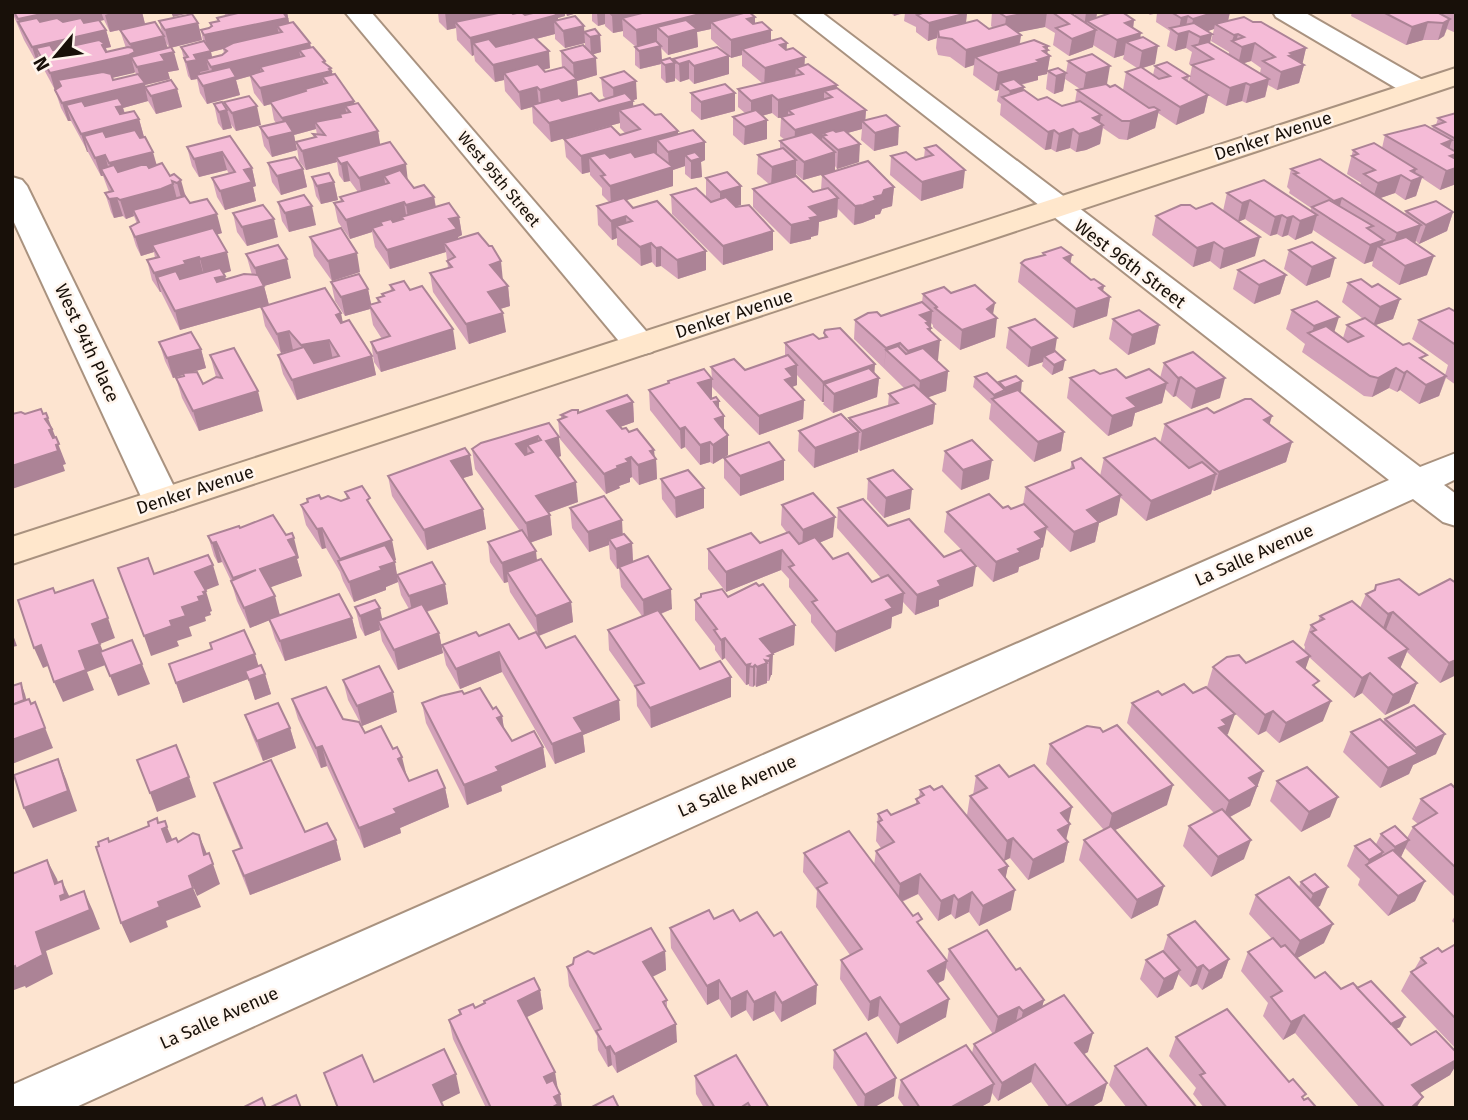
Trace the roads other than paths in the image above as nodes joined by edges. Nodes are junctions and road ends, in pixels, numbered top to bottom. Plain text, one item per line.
1 (357, 12) edge
2 (805, 12) edge
3 (1285, 12) edge
4 (1456, 76) edge
5 (1416, 88) junction
6 (12, 186) edge
7 (1057, 208) junction
8 (640, 345) junction
9 (1456, 466) edge
10 (1416, 483) junction
11 (162, 501) junction
12 (1456, 513) edge
13 (12, 551) edge
14 (18, 1108) edge

1 - 8 street, West 95th Street
2 - 7 street, West 96th Street
3 - 5 street
4 - 5 street, Denker Avenue
5 - 7 street, Denker Avenue
6 - 11 street, West 94th Place
7 - 8 street, Denker Avenue
7 - 10 street, West 96th Street
8 - 11 street, Denker Avenue
9 - 10 street, La Salle Avenue
10 - 12 street, West 96th Street
10 - 14 street, La Salle Avenue
11 - 13 street, Denker Avenue

